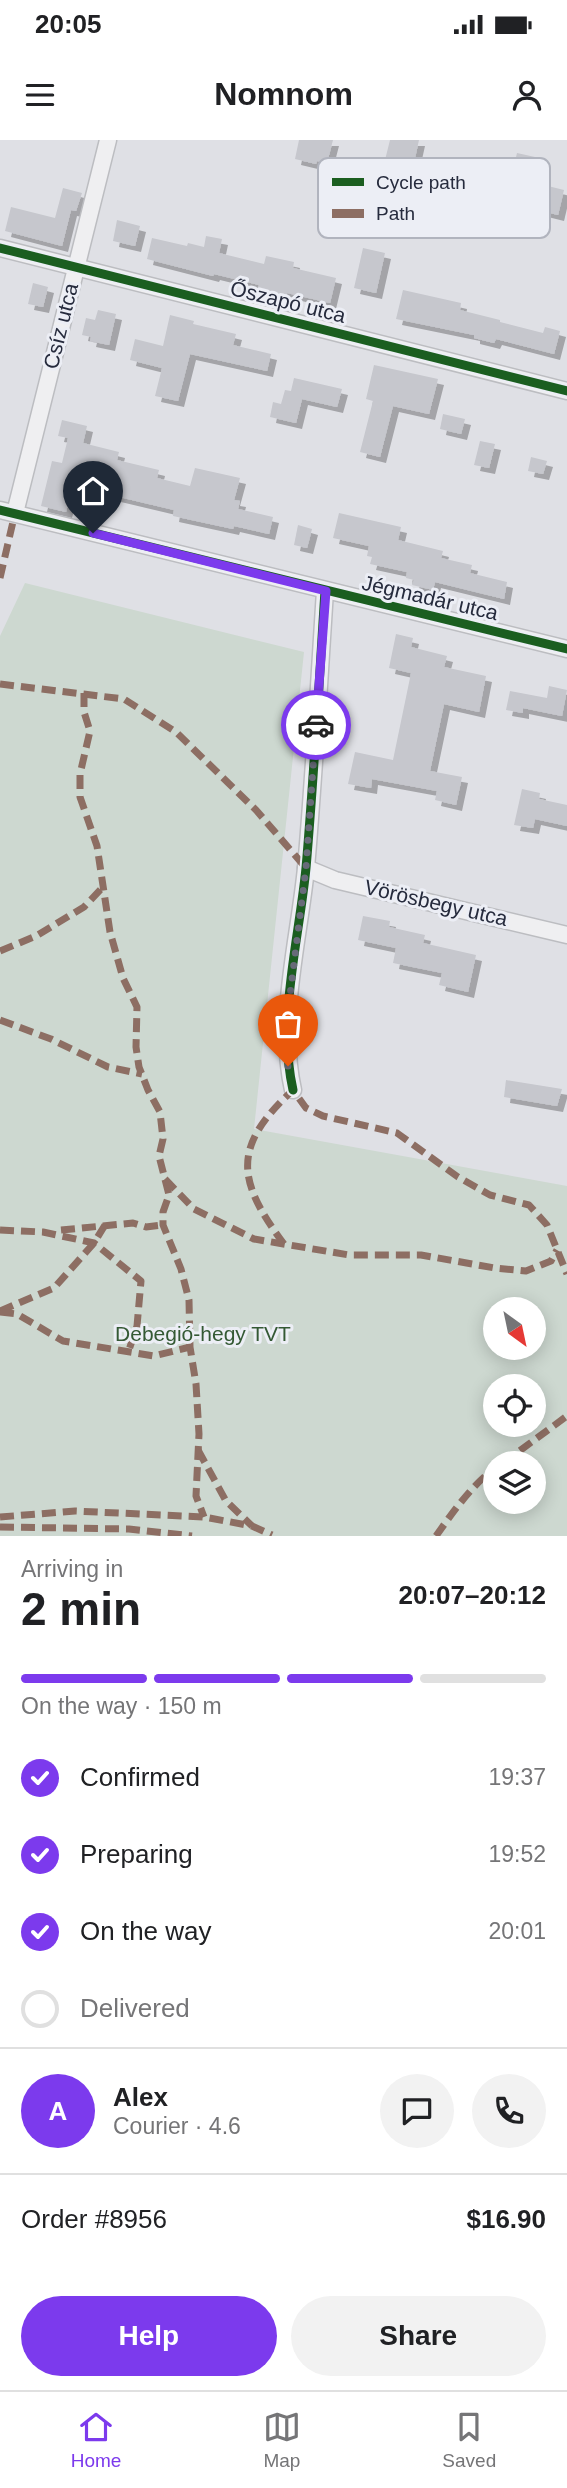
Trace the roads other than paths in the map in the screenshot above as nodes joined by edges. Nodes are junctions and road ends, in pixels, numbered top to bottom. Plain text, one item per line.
1 (108, 140) edge
2 (0, 248) edge
3 (76, 266) junction
4 (567, 391) edge
5 (8, 511) edge
6 (326, 591) junction
7 (567, 649) edge
8 (306, 868) junction
9 (567, 935) edge
10 (293, 1090) dead end

1 - 3 street, Csíz utca
2 - 3 street, Őszapó utca
3 - 4 street, Őszapó utca
3 - 5 street, Csíz utca
5 - 6 street, Jégmadár utca
6 - 7 street, Jégmadár utca
6 - 8 street
8 - 9 street, Vörösbegy utca
8 - 10 street

